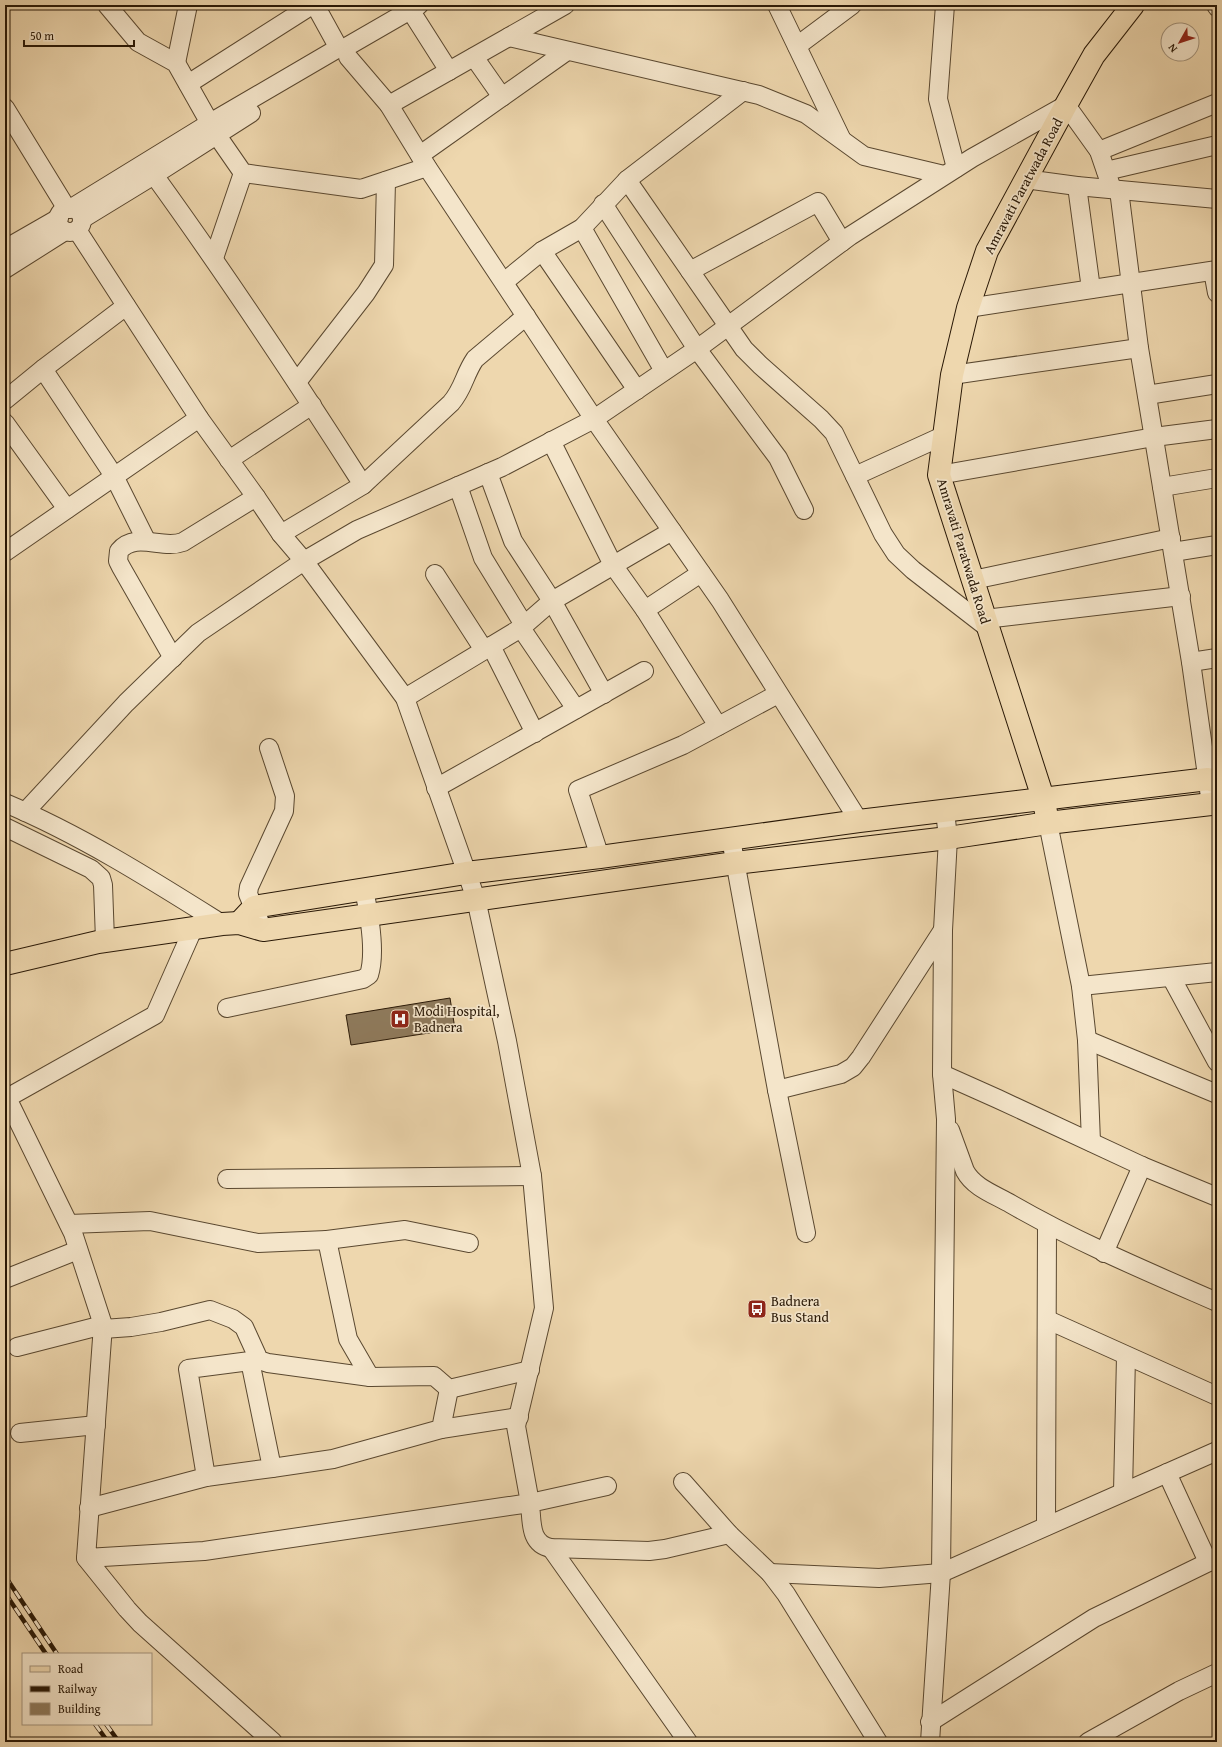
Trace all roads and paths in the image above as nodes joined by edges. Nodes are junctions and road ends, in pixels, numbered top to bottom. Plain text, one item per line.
1 (107, 5) edge
2 (188, 5) edge
3 (312, 5) edge
4 (315, 5) edge
5 (565, 5) edge
6 (777, 5) edge
7 (852, 5) edge
8 (945, 5) edge
9 (1133, 5) edge
10 (412, 7) edge
11 (509, 37) junction
12 (796, 46) junction
13 (341, 51) junction
14 (567, 51) junction
15 (474, 57) junction
16 (176, 63) junction
17 (449, 71) junction
18 (188, 84) junction
19 (743, 91) junction
20 (502, 97) junction
21 (1217, 102) edge
22 (1066, 104) junction
23 (389, 105) junction
24 (6, 111) edge
25 (213, 129) junction
26 (842, 140) junction
27 (1217, 145) edge
28 (1099, 151) junction
29 (424, 161) junction
30 (1106, 171) junction
31 (950, 172) junction
32 (243, 173) junction
33 (154, 175) junction
34 (1025, 179) junction
35 (627, 180) junction
36 (386, 181) junction
37 (1077, 186) junction
38 (1116, 190) junction
39 (1217, 199) edge
40 (603, 204) junction
41 (70, 219) junction
42 (582, 228) junction
43 (842, 242) junction
44 (5, 249) edge
45 (542, 251) junction
46 (214, 258) junction
47 (5, 269) edge
48 (1215, 270) edge
49 (690, 271) junction
50 (504, 282) junction
51 (1131, 283) junction
52 (1091, 289) junction
53 (1217, 293) edge
54 (126, 306) junction
55 (968, 308) junction
56 (526, 316) junction
57 (728, 325) junction
58 (696, 348) junction
59 (1139, 348) junction
60 (43, 369) junction
61 (664, 371) junction
62 (952, 375) junction
63 (297, 382) junction
64 (1217, 384) edge
65 (637, 390) junction
66 (1147, 395) junction
67 (5, 400) edge
68 (312, 405) junction
69 (199, 418) junction
70 (594, 419) junction
71 (5, 424) edge
72 (1217, 429) edge
73 (945, 435) junction
74 (1154, 438) junction
75 (551, 441) junction
76 (229, 460) junction
77 (488, 472) junction
78 (939, 475) junction
79 (114, 476) junction
80 (855, 476) junction
81 (1217, 478) edge
82 (363, 485) junction
83 (458, 486) junction
84 (1162, 487) junction
85 (256, 497) junction
86 (67, 508) junction
87 (804, 510) dead end
88 (672, 531) junction
89 (281, 534) junction
90 (146, 540) junction
91 (1172, 545) junction
92 (1217, 545) edge
93 (5, 552) edge
94 (304, 561) junction
95 (613, 565) junction
96 (701, 573) junction
97 (435, 574) dead end
98 (973, 580) junction
99 (1181, 596) junction
100 (552, 601) junction
101 (645, 610) junction
102 (986, 623) junction
103 (522, 627) junction
104 (488, 648) junction
105 (173, 658) junction
106 (1217, 658) edge
107 (1191, 662) junction
108 (644, 671) dead end
109 (604, 694) junction
110 (778, 694) junction
111 (405, 698) junction
112 (576, 709) junction
113 (718, 726) junction
114 (535, 733) junction
115 (269, 748) dead end
116 (1212, 780) edge
117 (436, 788) junction
118 (1043, 798) junction
119 (5, 803) edge
120 (1214, 803) edge
121 (945, 811) junction
122 (25, 812) junction
123 (859, 821) junction
124 (1048, 823) junction
125 (5, 827) edge
126 (731, 838) junction
127 (948, 838) junction
128 (600, 857) junction
129 (122, 862) junction
130 (735, 863) junction
131 (466, 873) junction
132 (101, 878) junction
133 (364, 890) junction
134 (476, 899) junction
135 (254, 907) junction
136 (370, 915) junction
137 (231, 924) junction
138 (193, 929) junction
139 (263, 930) junction
140 (943, 930) junction
141 (105, 940) junction
142 (5, 964) edge
143 (1217, 972) edge
144 (1171, 977) junction
145 (1081, 986) junction
146 (227, 1008) dead end
147 (1087, 1040) junction
148 (1217, 1062) edge
149 (942, 1074) junction
150 (777, 1090) junction
151 (1217, 1094) edge
152 (946, 1119) junction
153 (1091, 1142) junction
154 (1142, 1166) junction
155 (532, 1176) junction
156 (228, 1179) dead end
157 (1217, 1196) edge
158 (69, 1224) junction
159 (1047, 1225) junction
160 (806, 1233) dead end
161 (327, 1240) junction
162 (469, 1243) dead end
163 (78, 1250) junction
164 (1104, 1253) junction
165 (5, 1279) edge
166 (1217, 1302) edge
167 (1048, 1320) junction
168 (103, 1327) junction
169 (16, 1347) dead end
170 (1126, 1356) junction
171 (255, 1360) junction
172 (530, 1370) junction
173 (370, 1377) junction
174 (449, 1389) junction
175 (1217, 1396) edge
176 (519, 1417) junction
177 (96, 1425) junction
178 (441, 1429) junction
179 (20, 1433) dead end
180 (1217, 1451) edge
181 (272, 1468) junction
182 (1167, 1473) junction
183 (206, 1477) junction
184 (683, 1482) dead end
185 (607, 1486) dead end
186 (1123, 1492) junction
187 (530, 1503) junction
188 (89, 1508) junction
189 (1046, 1526) junction
190 (729, 1534) junction
191 (551, 1548) junction
192 (86, 1558) junction
193 (1212, 1560) edge
194 (770, 1573) junction
195 (941, 1573) junction
196 (1217, 1673) edge
197 (930, 1722) junction
198 (1094, 1741) edge
199 (273, 1742) edge
200 (688, 1742) edge
201 (878, 1742) edge
202 (930, 1742) edge

1 - 16 street
2 - 16 street
3 - 18 street
4 - 13 street
5 - 11 street
6 - 12 street
7 - 12 street
8 - 31 street
9 - 22 main road, Amravati Paratwada Road
10 - 13 street
10 - 17 street
11 - 14 street
11 - 15 street
12 - 26 street
13 - 23 street
13 - 25 street
14 - 19 street
14 - 20 street
15 - 17 street
15 - 20 street
16 - 18 street
17 - 23 street
18 - 25 street
19 - 26 street
19 - 35 street
20 - 29 street
21 - 28 street
22 - 28 street
22 - 31 street
22 - 34 main road, Amravati Paratwada Road
23 - 29 street
24 - 41 street
25 - 32 street
25 - 33 street
25 - 41 street
26 - 31 street
27 - 30 street
28 - 30 street
29 - 36 street
29 - 50 street
30 - 38 street
31 - 43 street
32 - 36 street
32 - 46 street
33 - 41 street
33 - 46 street
34 - 37 street
34 - 55 main road, Amravati Paratwada Road
35 - 40 street
35 - 49 street
36 - 63 street
37 - 38 street
37 - 52 street
38 - 39 street
38 - 51 street
40 - 42 street
40 - 58 street
41 - 44 street
41 - 47 street
41 - 54 street
42 - 45 street
42 - 61 street
43 - 49 street
43 - 57 street
45 - 50 street
45 - 65 street
46 - 63 street
48 - 51 street
48 - 53 street
49 - 57 street
50 - 56 street
51 - 52 street
51 - 59 street
52 - 55 street
54 - 60 street
54 - 69 street
55 - 62 main road, Amravati Paratwada Road
56 - 70 street
56 - 82 street
57 - 58 street
57 - 80 street
58 - 61 street
58 - 87 street
59 - 62 street
59 - 66 street
60 - 67 street
60 - 79 street
61 - 65 street
62 - 73 main road, Amravati Paratwada Road
63 - 68 street
64 - 66 street
65 - 70 street
66 - 74 street
68 - 76 street
68 - 82 street
69 - 76 street
69 - 79 street
70 - 75 street
70 - 88 street
71 - 86 street
72 - 74 street
73 - 78 main road, Amravati Paratwada Road
73 - 80 street
74 - 78 street
74 - 84 street
75 - 77 street
75 - 95 street
76 - 85 street
77 - 83 street
77 - 100 street
78 - 98 main road, Amravati Paratwada Road
79 - 86 street
79 - 90 street
80 - 102 street
81 - 84 street
82 - 89 street
83 - 94 street
83 - 103 street
84 - 91 street
85 - 89 street
85 - 90 street
86 - 93 street
88 - 95 street
88 - 96 street
89 - 94 street
90 - 105 street
91 - 92 street
91 - 98 street
91 - 99 street
94 - 105 street
94 - 111 street
95 - 100 street
95 - 101 street
96 - 101 street
96 - 110 street
97 - 104 street
98 - 102 main road, Amravati Paratwada Road
99 - 102 street
99 - 107 street
100 - 103 street
100 - 109 street
101 - 113 street
102 - 118 main road, Amravati Paratwada Road
103 - 104 street
103 - 112 street
104 - 111 street
104 - 114 street
105 - 122 street
106 - 107 street
107 - 116 street
108 - 109 street
109 - 112 street
110 - 113 street
110 - 123 street
111 - 117 street
112 - 114 street
113 - 128 street
114 - 117 street
115 - 135 street
116 - 118 main road
116 - 120 street
117 - 131 street
118 - 121 main road
118 - 124 main road, Amravati Paratwada Road
119 - 122 street
120 - 124 main road
121 - 123 main road
121 - 127 street
122 - 129 street
123 - 126 main road
124 - 127 main road
124 - 145 street
125 - 132 street
126 - 128 main road
126 - 130 street
127 - 130 main road
127 - 140 street
128 - 131 main road
129 - 132 street
129 - 137 street
130 - 134 main road
130 - 150 street
131 - 133 main road
131 - 134 street
132 - 141 street
133 - 135 main road
133 - 136 street
134 - 136 main road
134 - 155 street
135 - 137 main road
135 - 139 street
136 - 139 main road
136 - 146 street
137 - 138 main road
137 - 139 main road
138 - 141 main road
138 - 158 street
140 - 149 street
140 - 150 street
141 - 142 main road
143 - 144 street
144 - 145 street
144 - 148 street
145 - 147 street
147 - 151 street
147 - 153 street
149 - 152 street
149 - 153 street
150 - 160 street
152 - 159 street
152 - 195 street
153 - 154 street
154 - 157 street
154 - 164 street
155 - 156 street
155 - 172 street
158 - 161 street
158 - 163 street
159 - 164 street
159 - 167 street
161 - 162 street
161 - 173 street
163 - 165 street
163 - 168 street
164 - 166 street
167 - 170 street
167 - 189 street
168 - 169 street
168 - 171 street
168 - 177 street
170 - 175 street
170 - 186 street
171 - 173 street
171 - 181 street
171 - 183 street
172 - 174 street
172 - 176 street
173 - 174 street
174 - 178 street
176 - 178 street
176 - 187 street
177 - 179 street
177 - 188 street
178 - 181 street
180 - 182 street
181 - 183 street
182 - 186 street
182 - 193 street
183 - 188 street
184 - 190 street
185 - 187 street
186 - 189 street
187 - 191 street
187 - 192 street
188 - 192 street
189 - 195 street
190 - 191 street
190 - 194 street
191 - 200 street
192 - 199 street
193 - 197 street
194 - 195 street
194 - 201 street
195 - 197 street
196 - 198 street
197 - 202 street

